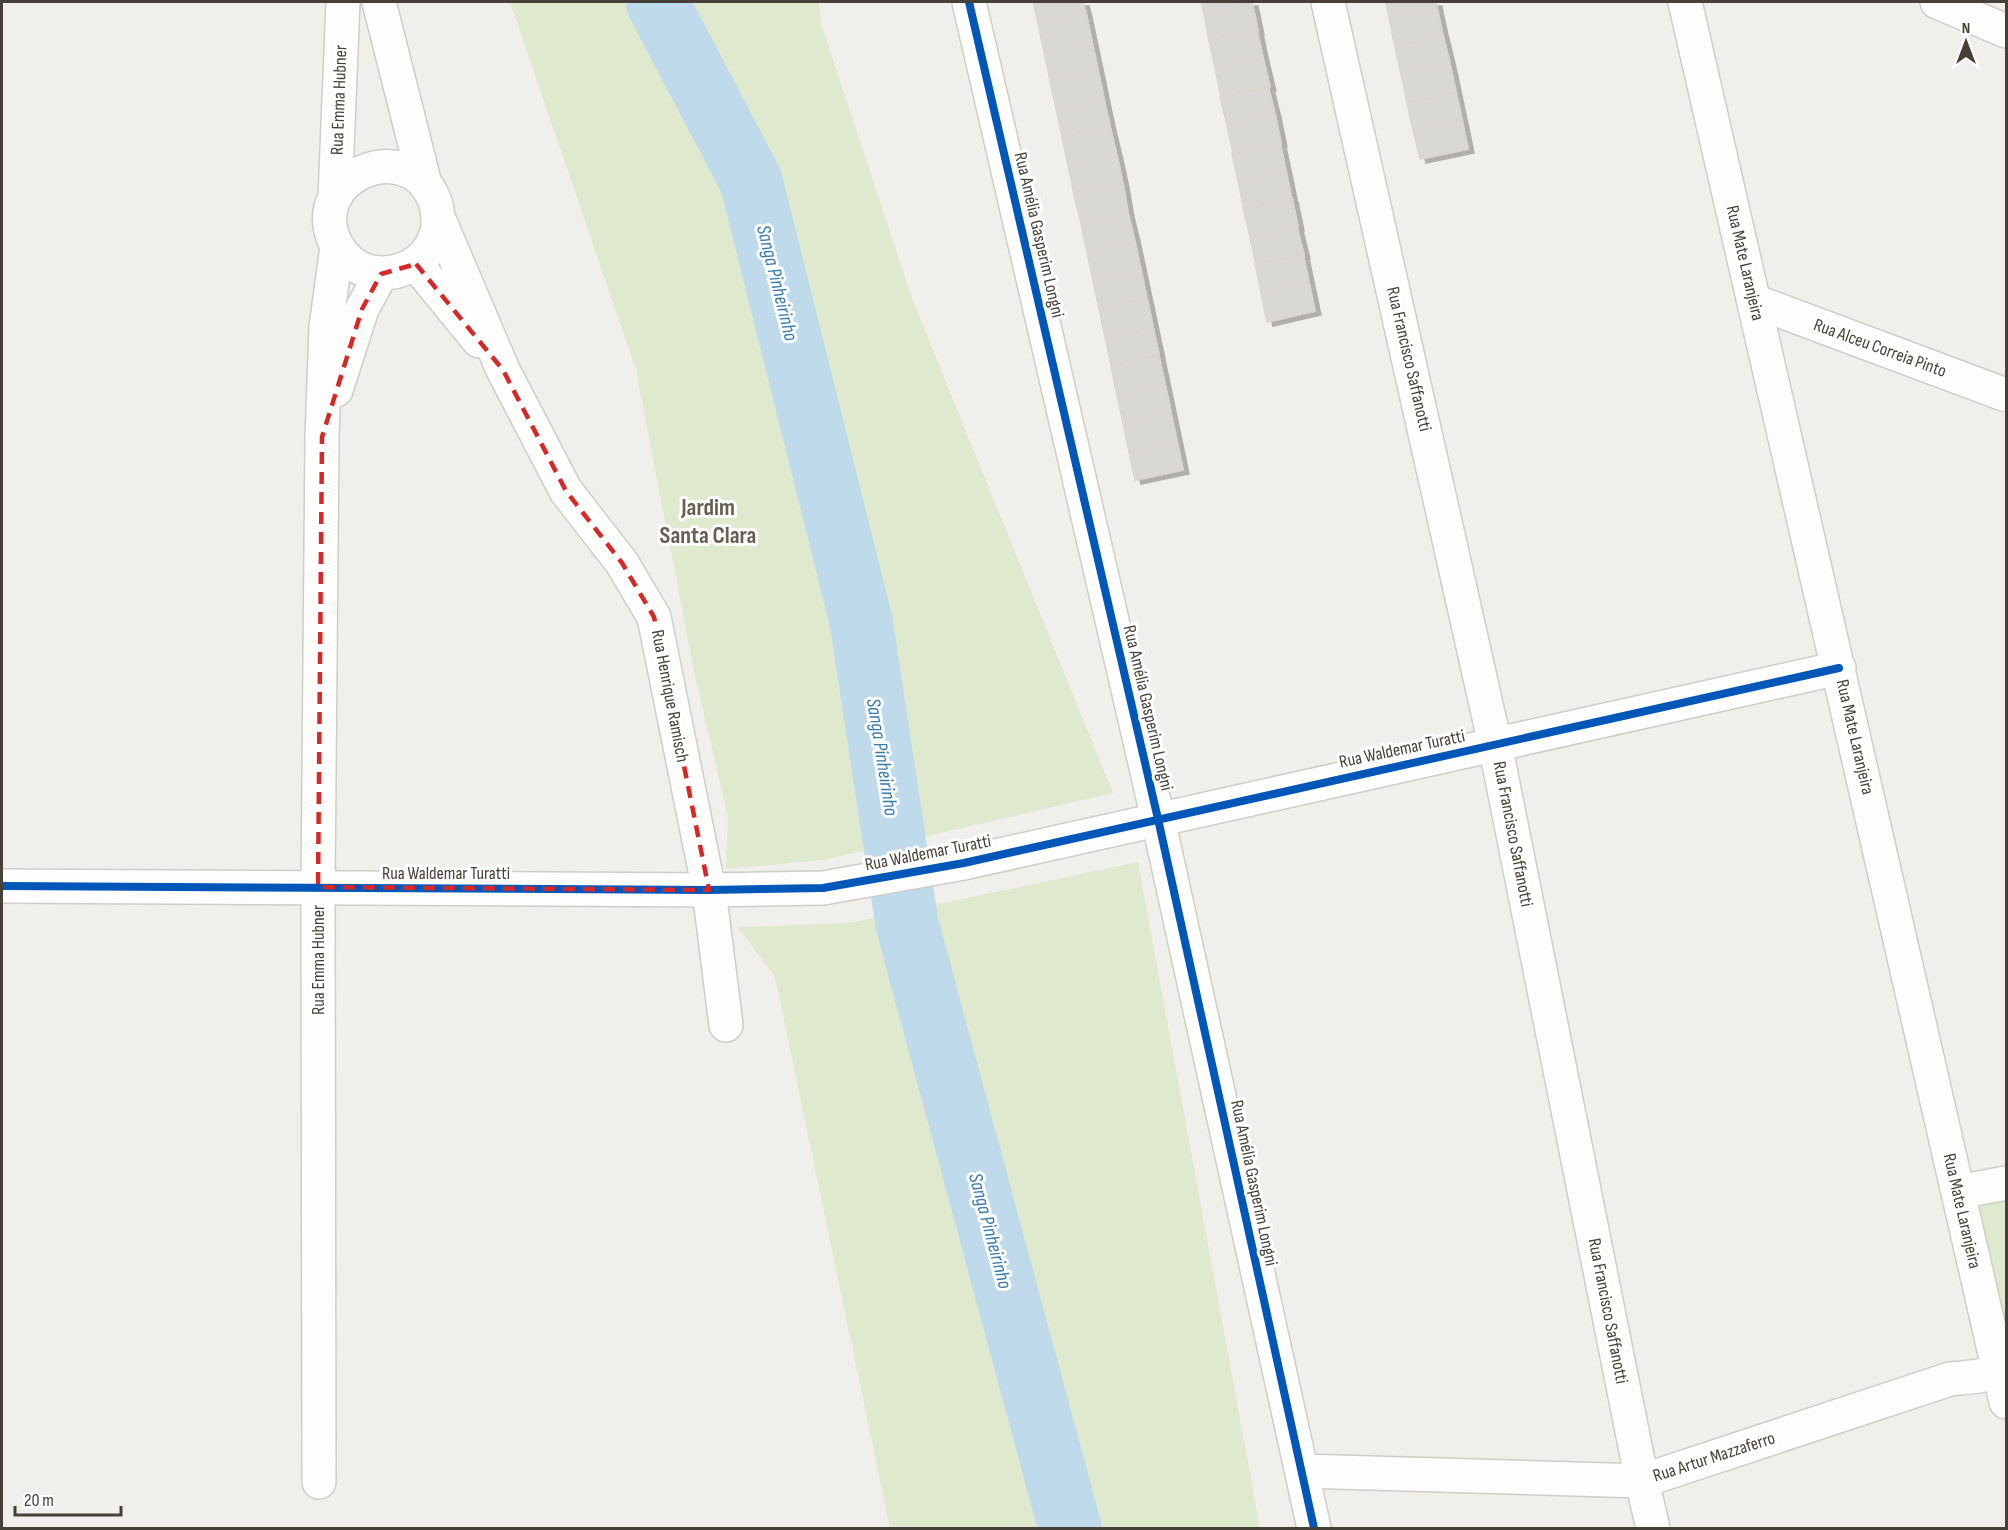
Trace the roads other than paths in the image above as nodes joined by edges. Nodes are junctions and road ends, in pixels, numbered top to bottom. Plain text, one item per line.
1 (342, 2) edge
2 (379, 2) edge
3 (969, 2) edge
4 (1329, 2) edge
5 (1685, 2) edge
6 (1937, 2) edge
7 (2007, 31) edge
8 (425, 184) junction
9 (335, 198) junction
10 (438, 217) junction
11 (337, 247) junction
12 (416, 264) junction
13 (381, 274) junction
14 (1754, 301) junction
15 (503, 370) junction
16 (2007, 395) edge
17 (322, 437) junction
18 (1839, 668) junction
19 (1495, 744) junction
20 (1158, 819) junction
21 (2, 886) edge
22 (318, 887) junction
23 (709, 890) junction
24 (726, 1025) dead end
25 (2007, 1183) edge
26 (1958, 1192) junction
27 (2003, 1368) edge
28 (2007, 1402) edge
29 (1302, 1471) junction
30 (1642, 1481) junction
31 (319, 1482) dead end
32 (1314, 1528) edge
33 (1653, 1528) edge

1 - 9 street, Rua Emma Hubner
2 - 8 street
3 - 20 street, Rua Amélia Gasperim Longni
4 - 19 street, Rua Francisco Saffanotti
5 - 14 street, Rua Mate Laranjeira
6 - 7 street
8 - 9 street
8 - 10 street
9 - 11 street
10 - 12 street
10 - 15 street, Rua Henrique Ramisch
11 - 13 street
11 - 17 street, Rua Emma Hubner
12 - 13 street
12 - 15 street, Rua Henrique Ramisch
13 - 17 street, Rua Emma Hubner
14 - 16 street, Rua Alceu Correia Pinto
14 - 18 street, Rua Mate Laranjeira
15 - 23 street, Rua Henrique Ramisch
17 - 22 street, Rua Emma Hubner
18 - 19 street, Rua Waldemar Turatti
18 - 26 street, Rua Mate Laranjeira
19 - 20 street, Rua Waldemar Turatti
19 - 30 street, Rua Francisco Saffanotti
20 - 23 street, Rua Waldemar Turatti
20 - 29 street, Rua Amélia Gasperim Longni
21 - 22 street, Rua Waldemar Turatti
22 - 23 street, Rua Waldemar Turatti
22 - 31 street, Rua Emma Hubner
23 - 24 street, Rua Henrique Ramisch
25 - 26 street
26 - 27 street, Rua Mate Laranjeira
27 - 28 street, Rua Mate Laranjeira
27 - 30 street, Rua Artur Mazzaferro
29 - 30 street, Rua Artur Mazzaferro
29 - 32 street, Rua Amélia Gasperim Longni
30 - 33 street, Rua Francisco Saffanotti

